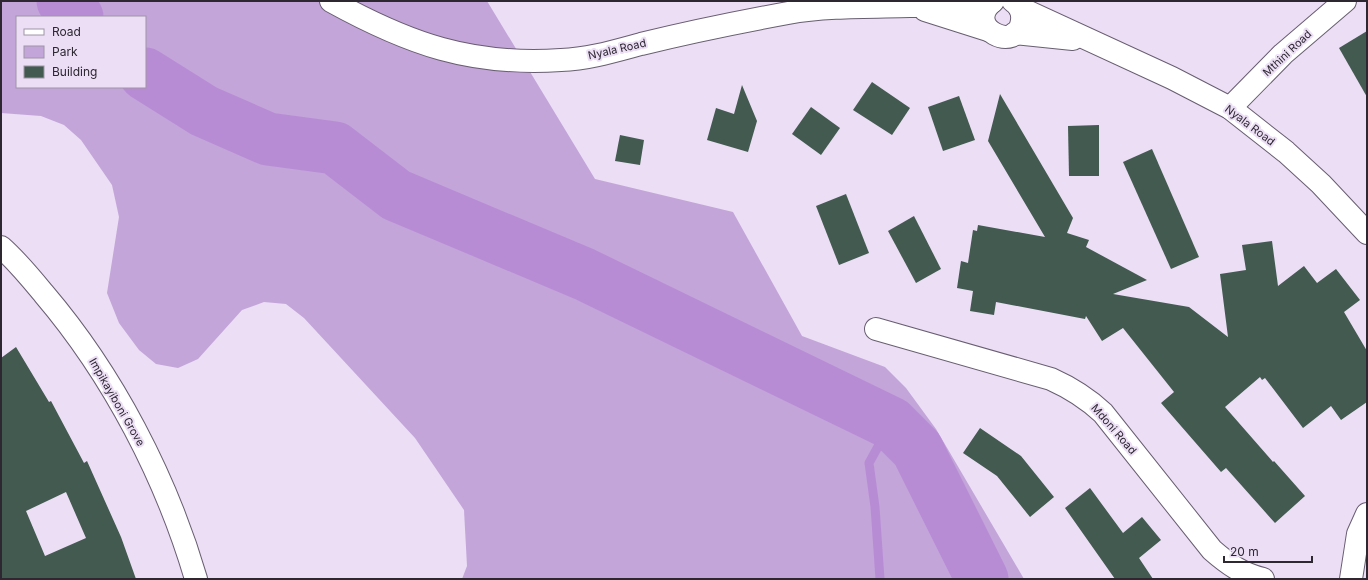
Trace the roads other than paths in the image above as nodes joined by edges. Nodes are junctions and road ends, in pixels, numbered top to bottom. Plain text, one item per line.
1 (331, 1) edge
2 (992, 1) edge
3 (1345, 1) edge
4 (1017, 3) edge
5 (913, 6) junction
6 (988, 30) junction
7 (1015, 33) junction
8 (1088, 41) junction
9 (1230, 108) junction
10 (1367, 233) edge
11 (1, 247) edge
12 (876, 329) dead end
13 (1367, 514) edge
14 (196, 579) edge
15 (1263, 579) edge
16 (1351, 579) edge

1 - 5 street, Nyala Road
2 - 5 street, Nyala Road
2 - 6 street
3 - 9 street, Mthini Road
4 - 7 street
4 - 8 street, Nyala Road
5 - 6 street, Nyala Road
6 - 7 street, Nyala Road
7 - 8 street, Nyala Road
8 - 9 street, Nyala Road
9 - 10 street, Nyala Road
11 - 14 street, Impikayiboni Grove
12 - 15 street, Mdoni Road
13 - 16 street

